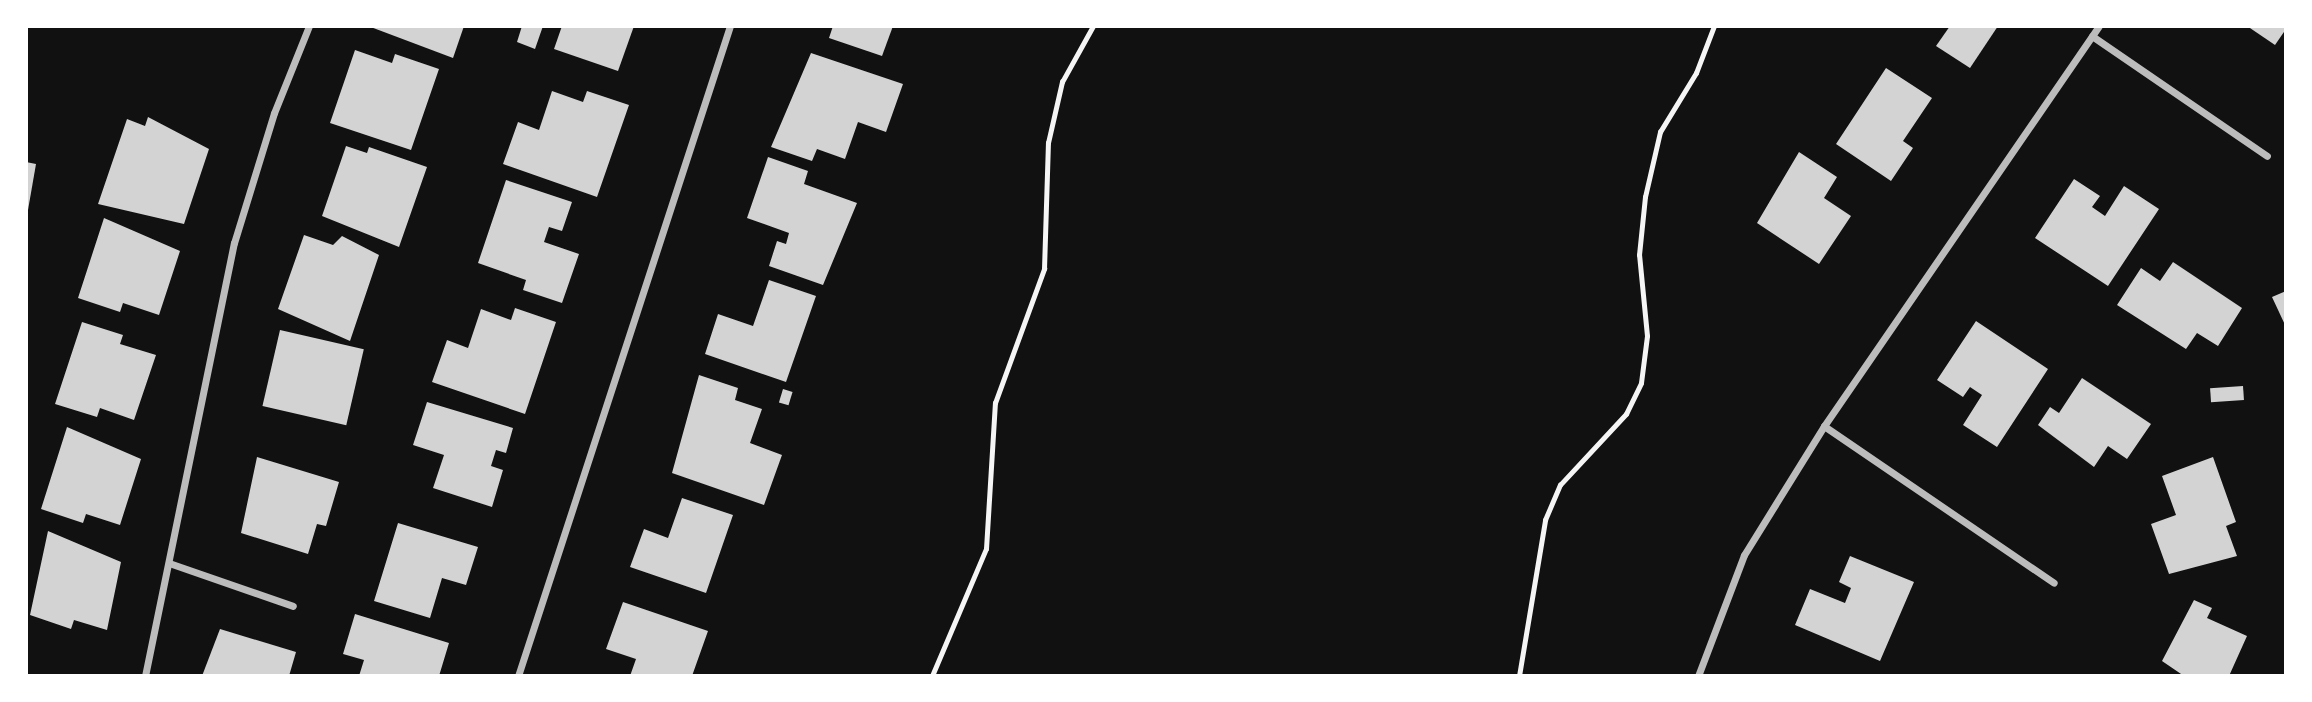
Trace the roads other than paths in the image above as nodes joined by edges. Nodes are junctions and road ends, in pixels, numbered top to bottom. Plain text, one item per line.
1 (309, 26) edge
2 (730, 26) edge
3 (2099, 26) edge
4 (2092, 36) junction
5 (2267, 156) dead end
6 (1824, 426) junction
7 (169, 563) junction
8 (2054, 583) dead end
9 (293, 606) dead end
10 (145, 676) edge
11 (519, 676) edge
12 (1698, 676) edge

1 - 7 street
2 - 11 street
3 - 4 street
4 - 5 street
4 - 6 street
6 - 8 street
6 - 12 street
7 - 9 street
7 - 10 street

